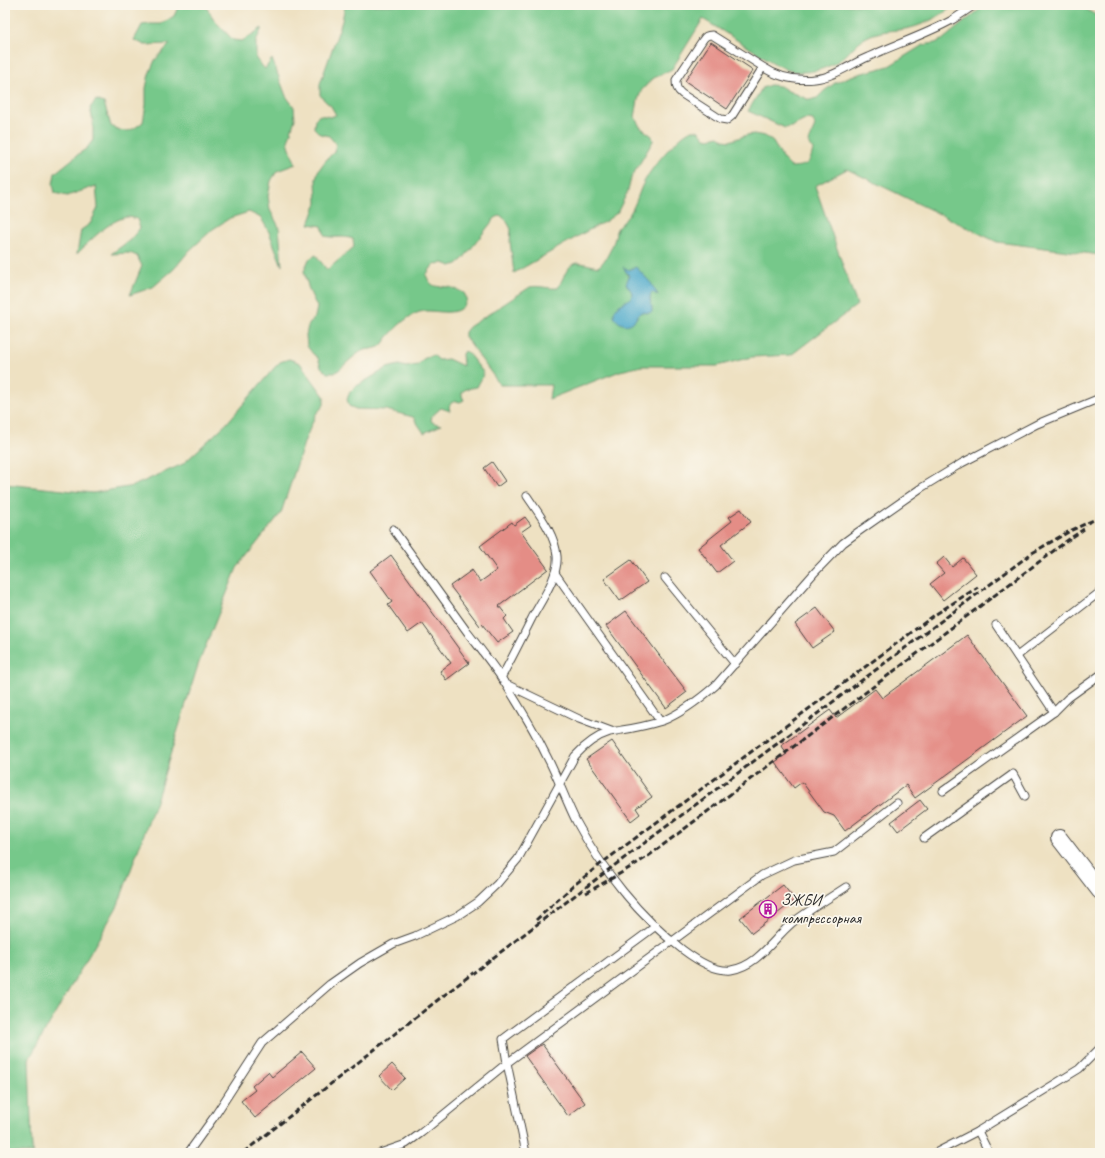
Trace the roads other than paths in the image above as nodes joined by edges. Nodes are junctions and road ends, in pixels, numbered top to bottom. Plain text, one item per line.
1 (975, 5) edge
2 (763, 68) junction
3 (1099, 399) edge
4 (527, 496) dead end
5 (393, 529) dead end
6 (555, 573) junction
7 (665, 578) dead end
8 (1100, 592) edge
9 (996, 625) dead end
10 (1017, 656) junction
11 (735, 664) junction
12 (1100, 675) edge
13 (501, 678) junction
14 (506, 684) junction
15 (1054, 712) junction
16 (660, 721) junction
17 (611, 732) junction
18 (560, 783) junction
19 (943, 791) dead end
20 (1025, 796) dead end
21 (897, 803) dead end
22 (924, 838) dead end
23 (1059, 838) dead end
24 (846, 887) dead end
25 (1100, 891) edge
26 (656, 926) junction
27 (672, 942) junction
28 (1100, 1048) edge
29 (507, 1063) junction
30 (978, 1131) junction
31 (188, 1153) edge
32 (380, 1153) edge
33 (526, 1153) edge
34 (935, 1153) edge
35 (989, 1153) edge

1 - 2 lane
2 - 2 lane
3 - 11 lane
4 - 6 lane
5 - 13 lane
6 - 13 lane
6 - 16 lane
7 - 11 lane
8 - 10 lane
9 - 10 lane
10 - 15 lane
11 - 16 lane
12 - 15 lane
13 - 14 lane
14 - 17 lane
14 - 18 lane
15 - 19 lane
16 - 17 lane
17 - 18 lane
18 - 26 lane
18 - 31 lane
20 - 22 lane
21 - 27 lane
23 - 25 street
24 - 27 lane
26 - 27 lane
26 - 29 lane
27 - 29 lane
28 - 30 lane
29 - 32 lane
29 - 33 lane
30 - 34 lane
30 - 35 lane

